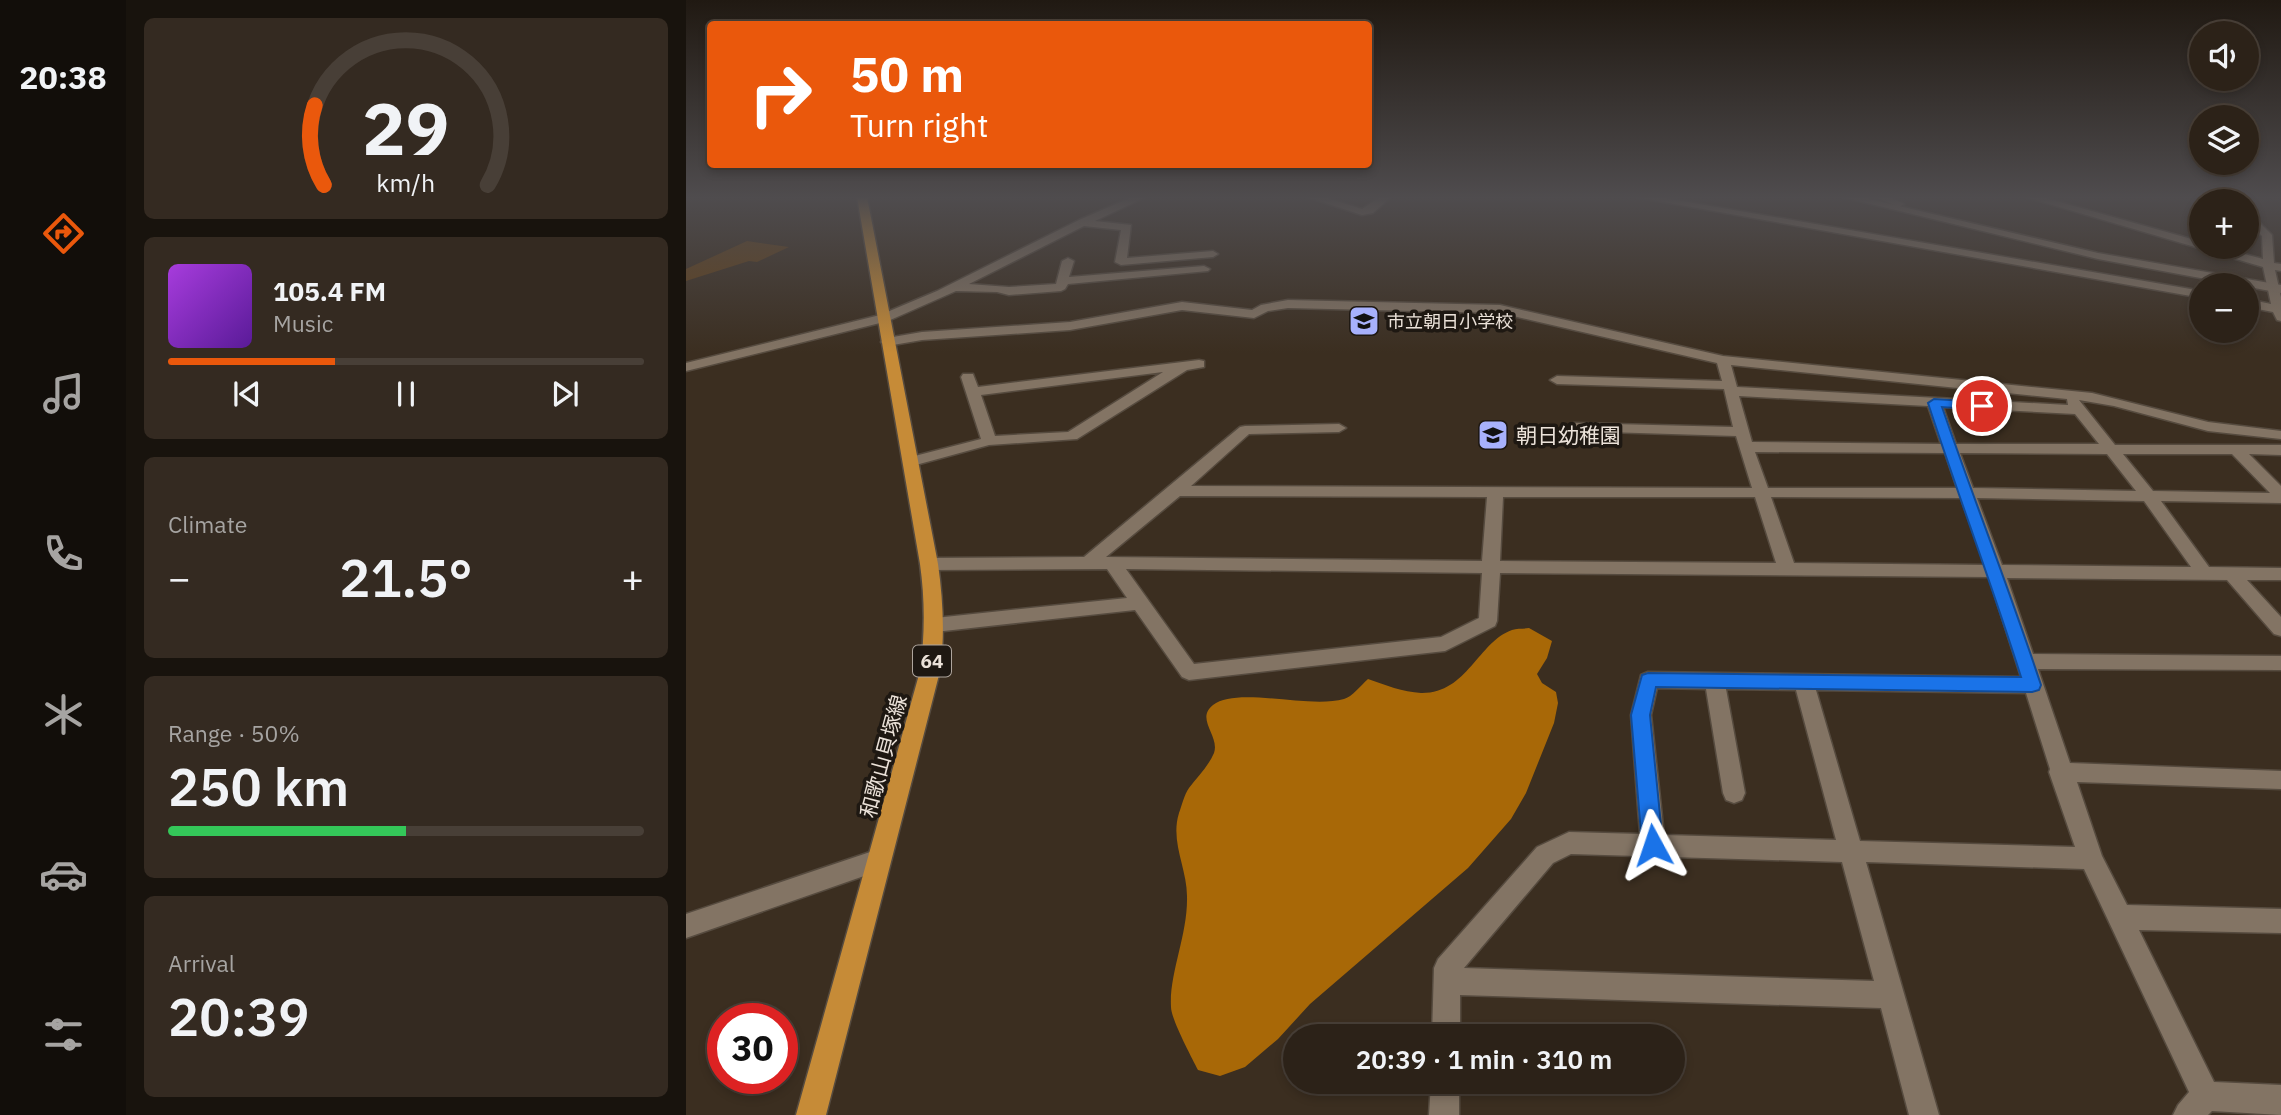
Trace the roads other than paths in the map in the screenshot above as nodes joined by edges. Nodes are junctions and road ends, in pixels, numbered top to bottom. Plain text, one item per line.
1 (871, 249) edge
2 (1030, 249) edge
3 (1123, 249) edge
4 (1938, 249) edge
5 (2070, 249) edge
6 (2098, 249) edge
7 (2267, 249) edge
8 (1213, 254) dead end
9 (2248, 259) edge
10 (1068, 261) dead end
11 (2268, 265) junction
12 (2281, 268) edge
13 (1204, 269) dead end
14 (1063, 281) junction
15 (2276, 285) edge
16 (953, 288) junction
17 (2189, 293) edge
18 (2259, 306) edge
19 (2280, 312) edge
20 (884, 318) junction
21 (887, 342) junction
22 (1723, 360) junction
23 (1199, 364) dead end
24 (1183, 366) junction
25 (686, 367) edge
26 (968, 377) dead end
27 (1557, 380) dead end
28 (1731, 388) junction
29 (973, 392) junction
30 (2068, 395) junction
31 (1934, 403) junction
32 (2078, 410) junction
33 (1574, 427) dead end
34 (1339, 428) dead end
35 (2281, 435) edge
36 (989, 440) junction
37 (1744, 440) junction
38 (1952, 449) junction
39 (2109, 450) junction
40 (2236, 450) junction
41 (2281, 450) edge
42 (912, 461) junction
43 (1176, 491) junction
44 (1495, 492) junction
45 (1761, 492) junction
46 (1965, 493) junction
47 (2149, 496) junction
48 (2281, 497) edge
49 (1088, 563) junction
50 (1112, 563) junction
51 (929, 564) junction
52 (1490, 567) junction
53 (1787, 570) junction
54 (1996, 572) junction
55 (2204, 573) junction
56 (2231, 573) junction
57 (2281, 574) edge
58 (1140, 603) junction
59 (935, 625) junction
60 (2281, 629) edge
61 (2024, 661) junction
62 (2281, 663) edge
63 (1715, 681) junction
64 (1804, 682) junction
65 (2032, 685) junction
66 (2060, 772) junction
67 (2281, 780) edge
68 (1734, 793) dead end
69 (1653, 845) junction
70 (1849, 851) junction
71 (2091, 858) junction
72 (878, 860) junction
73 (2120, 917) junction
74 (2281, 921) edge
75 (686, 926) edge
76 (1447, 981) junction
77 (1890, 995) junction
78 (1446, 1024) edge
79 (1444, 1094) edge
80 (2281, 1100) edge
81 (2197, 1106) edge
82 (811, 1115) edge
83 (1444, 1115) edge
84 (1924, 1115) edge

1 - 20 main road, 和歌山貝塚線 / 64
2 - 16 street
3 - 8 street
4 - 17 street
5 - 15 street
6 - 15 street
7 - 11 street
9 - 11 street
10 - 14 street
11 - 12 street
11 - 15 street
13 - 14 street
14 - 16 street
15 - 19 street
16 - 20 street
18 - 19 street
20 - 21 main road, 和歌山貝塚線 / 64
20 - 25 street
21 - 22 street
21 - 42 main road, 和歌山貝塚線 / 64
22 - 28 street
22 - 30 street
23 - 24 street
24 - 29 street
24 - 36 street
26 - 29 street
27 - 28 street
28 - 31 street
28 - 37 street
29 - 36 street
30 - 32 street
30 - 35 street
31 - 32 street
31 - 38 street
32 - 39 street
33 - 37 street
34 - 43 street
36 - 42 street
37 - 38 street
37 - 45 street
38 - 39 street
38 - 46 street
39 - 40 street
39 - 47 street
40 - 41 street
40 - 48 street
42 - 51 main road, 和歌山貝塚線 / 64
43 - 44 street
43 - 49 street
44 - 45 street
44 - 52 street
45 - 46 street
45 - 53 street
46 - 47 street
46 - 54 street
47 - 48 street
47 - 55 street
49 - 50 street
49 - 51 street
50 - 52 street
50 - 58 street
51 - 59 main road, 和歌山貝塚線 / 64
52 - 53 street
52 - 58 street
53 - 54 street
54 - 55 street
54 - 61 street
55 - 56 street
56 - 57 street
56 - 60 street
58 - 59 street
59 - 72 main road, 和歌山貝塚線 / 64
61 - 62 street
61 - 65 street
63 - 64 street
63 - 68 street
63 - 69 street
64 - 65 street
64 - 70 street
65 - 66 street
66 - 67 street
66 - 71 street
69 - 70 street
69 - 76 street
70 - 71 street
70 - 77 street
71 - 73 street
72 - 75 street
72 - 82 main road, 和歌山貝塚線 / 64
73 - 74 street
73 - 81 street
76 - 77 street
76 - 78 street
77 - 84 street
79 - 83 street
80 - 81 street

